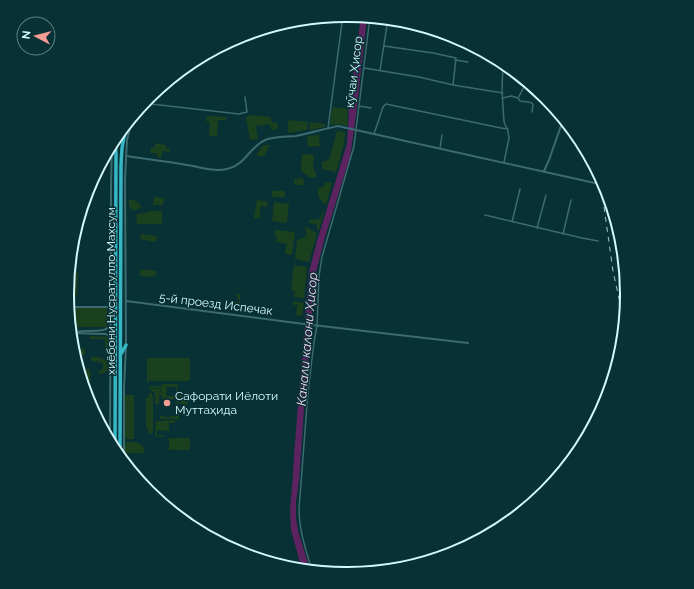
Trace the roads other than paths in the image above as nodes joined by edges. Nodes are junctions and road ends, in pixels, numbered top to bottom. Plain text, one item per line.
1 (342, 22) edge
2 (369, 23) edge
3 (387, 25) edge
4 (384, 46) junction
5 (455, 60) junction
6 (468, 62) dead end
7 (364, 68) junction
8 (380, 70) junction
9 (502, 70) edge
10 (453, 85) junction
11 (524, 87) edge
12 (503, 93) junction
13 (245, 97) dead end
14 (503, 98) junction
15 (518, 98) junction
16 (152, 104) edge
17 (359, 106) junction
18 (371, 108) dead end
19 (532, 112) dead end
20 (562, 127) edge
21 (328, 128) junction
22 (508, 129) junction
23 (357, 130) junction
24 (129, 132) edge
25 (374, 134) junction
26 (442, 135) dead end
27 (124, 138) edge
28 (440, 148) junction
29 (116, 150) edge
30 (113, 155) edge
31 (126, 156) junction
32 (504, 162) junction
33 (112, 163) junction
34 (121, 165) junction
35 (126, 165) junction
36 (116, 167) junction
37 (544, 171) junction
38 (596, 183) edge
39 (520, 189) dead end
40 (546, 195) dead end
41 (571, 200) dead end
42 (486, 215) dead end
43 (512, 222) junction
44 (537, 228) junction
45 (563, 234) junction
46 (598, 241) dead end
47 (116, 264) junction
48 (121, 264) junction
49 (126, 301) junction
50 (111, 305) junction
51 (75, 307) edge
52 (116, 308) junction
53 (121, 309) junction
54 (111, 315) junction
55 (125, 315) junction
56 (110, 325) junction
57 (316, 326) junction
58 (77, 332) edge
59 (78, 333) edge
60 (111, 339) junction
61 (468, 343) dead end
62 (126, 345) junction
63 (111, 351) junction
64 (120, 355) junction
65 (115, 356) junction
66 (110, 429) edge
67 (115, 438) edge
68 (120, 446) edge
69 (124, 451) edge
70 (311, 565) edge

1 - 21 street
2 - 7 street, кӯчаи Ҳисор
3 - 4 street
4 - 5 street
4 - 8 street
5 - 6 street
5 - 10 street
7 - 8 street
7 - 17 street, кӯчаи Ҳисор
8 - 10 street
9 - 12 street
10 - 12 street
11 - 15 street
12 - 14 street
13 - 16 street
14 - 15 street
14 - 22 street
15 - 19 street
17 - 18 street
17 - 23 street, кӯчаи Ҳисор
20 - 37 street
21 - 23 street
21 - 31 street
22 - 25 street
22 - 32 street
23 - 25 street
23 - 57 street, кӯчаи Ҳисор
24 - 31 street
25 - 28 street
26 - 28 street
27 - 34 highway, хиёбони Нусратулло Махсум
28 - 32 street
29 - 36 highway, хиёбони Нусратулло Махсум
30 - 33 street
31 - 35 street
32 - 37 street
33 - 36 highway
33 - 50 street
34 - 35 highway
34 - 48 highway, хиёбони Нусратулло Махсум
35 - 49 street
36 - 47 highway, хиёбони Нусратулло Махсум
37 - 38 street
39 - 43 street
40 - 44 street
41 - 45 street
42 - 43 street
43 - 44 street
44 - 45 street
45 - 46 street
47 - 48 highway
47 - 52 highway, хиёбони Нусратулло Махсум
48 - 53 highway, хиёбони Нусратулло Махсум
49 - 55 street
49 - 57 street, 5-й проезд Испечак
50 - 51 street
50 - 54 street
52 - 54 highway
52 - 65 highway, хиёбони Нусратулло Махсум
53 - 55 highway
53 - 64 highway, хиёбони Нусратулло Махсум
54 - 56 street
55 - 62 street
56 - 58 street
56 - 60 street
57 - 61 street, 5-й проезд Испечак
57 - 70 street, кӯчаи Ҳисор
59 - 60 street
60 - 63 street
62 - 64 highway
62 - 69 street
63 - 65 highway
63 - 66 street
64 - 68 highway, хиёбони Нусратулло Махсум
65 - 67 highway, хиёбони Нусратулло Махсум

